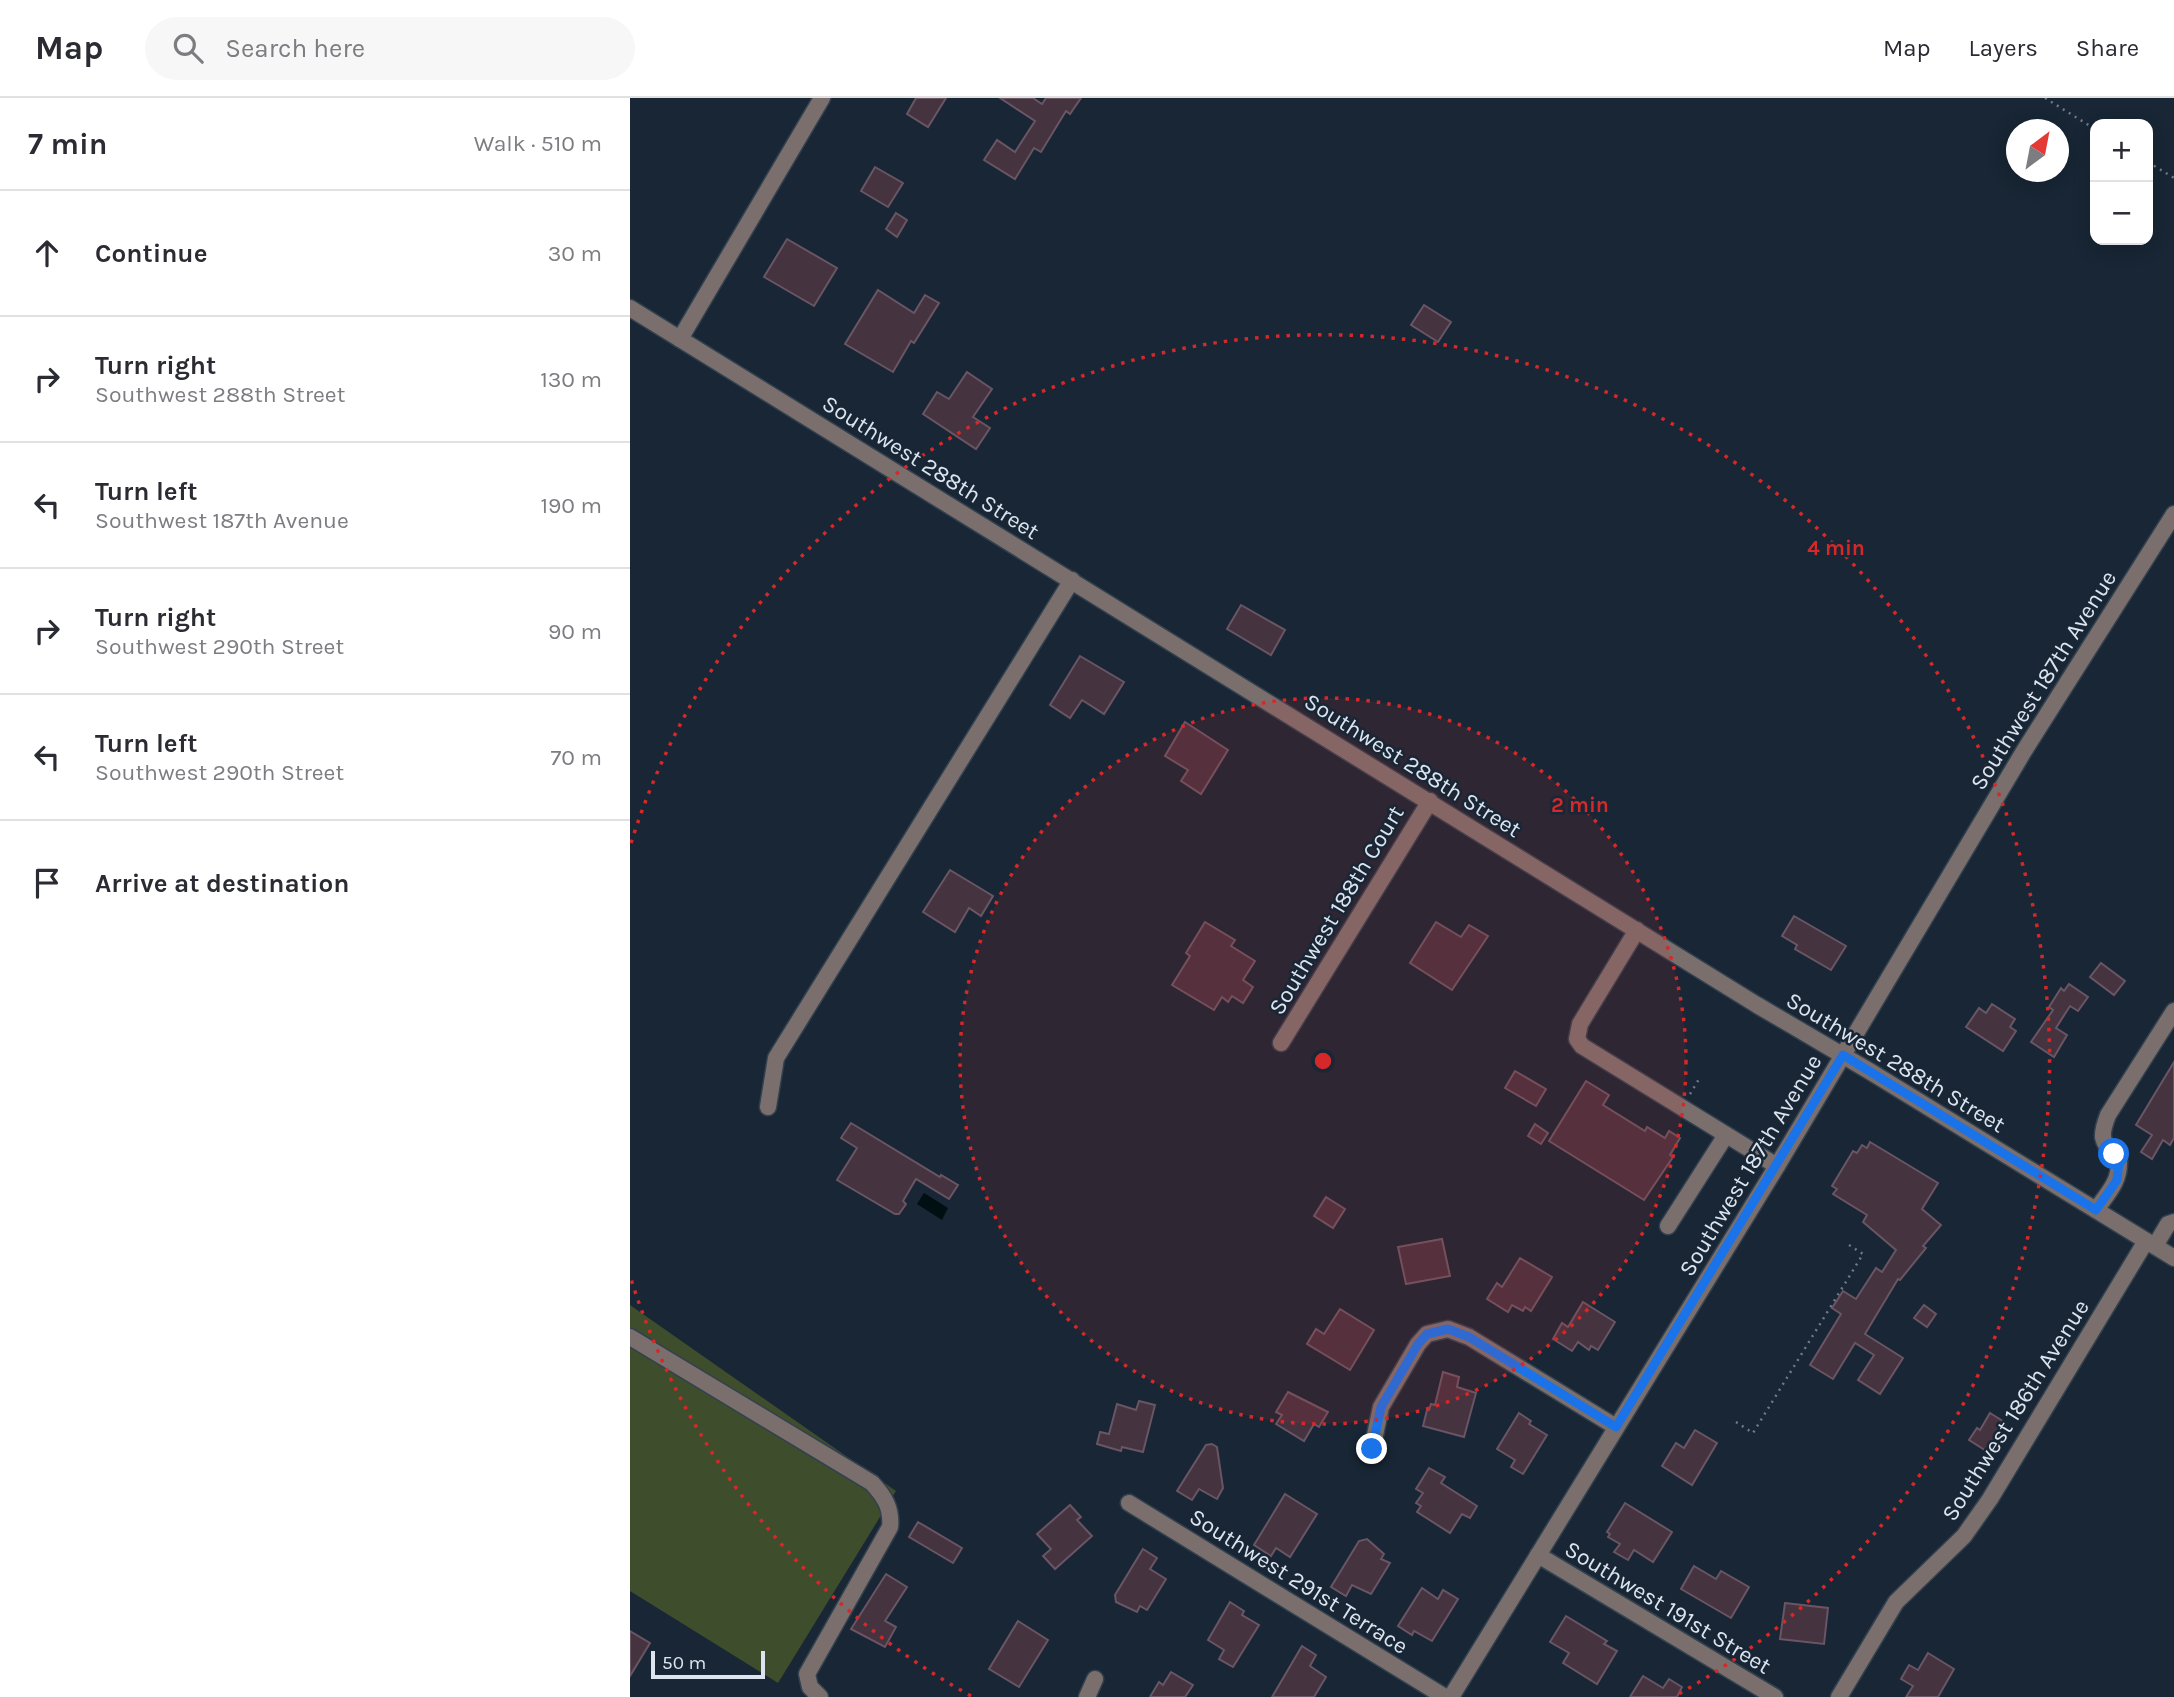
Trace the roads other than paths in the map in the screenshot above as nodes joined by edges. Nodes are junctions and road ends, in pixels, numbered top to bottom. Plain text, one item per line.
1 (822, 98) edge
2 (630, 308) edge
3 (680, 339) junction
4 (2174, 513) edge
5 (1072, 580) junction
6 (1430, 801) junction
7 (1637, 930) junction
8 (2174, 1011) edge
9 (1281, 1043) dead end
10 (1843, 1055) junction
11 (768, 1107) dead end
12 (1726, 1135) junction
13 (1777, 1166) junction
14 (2096, 1210) junction
15 (2174, 1222) edge
16 (1668, 1226) dead end
17 (2150, 1243) junction
18 (2174, 1258) edge
19 (630, 1337) edge
20 (1616, 1427) junction
21 (1372, 1449) dead end
22 (1129, 1503) dead end
23 (1538, 1555) junction
24 (1095, 1679) dead end
25 (820, 1697) edge
26 (1087, 1697) edge
27 (1445, 1697) edge
28 (1451, 1697) edge
29 (1775, 1697) edge
30 (1839, 1697) edge

1 - 3 street
2 - 3 street, Southwest 288th Street
3 - 5 street, Southwest 288th Street
4 - 10 street, Southwest 187th Avenue
5 - 6 street, Southwest 288th Street
5 - 11 street
6 - 7 street, Southwest 288th Street
6 - 9 street, Southwest 188th Court
7 - 10 street, Southwest 288th Street
7 - 12 street
8 - 14 street
10 - 13 street, Southwest 187th Avenue
10 - 14 street, Southwest 288th Street
12 - 13 street
12 - 16 street
13 - 20 street, Southwest 187th Avenue
14 - 17 street, Southwest 288th Street
15 - 17 street, Southwest 186th Avenue
17 - 18 street, Southwest 288th Street
17 - 30 street, Southwest 186th Avenue
19 - 25 street
20 - 21 street
20 - 23 street, Southwest 187th Avenue
22 - 27 street, Southwest 291st Terrace
23 - 28 street, Southwest 187th Avenue
23 - 29 street, Southwest 191st Street
24 - 26 street

